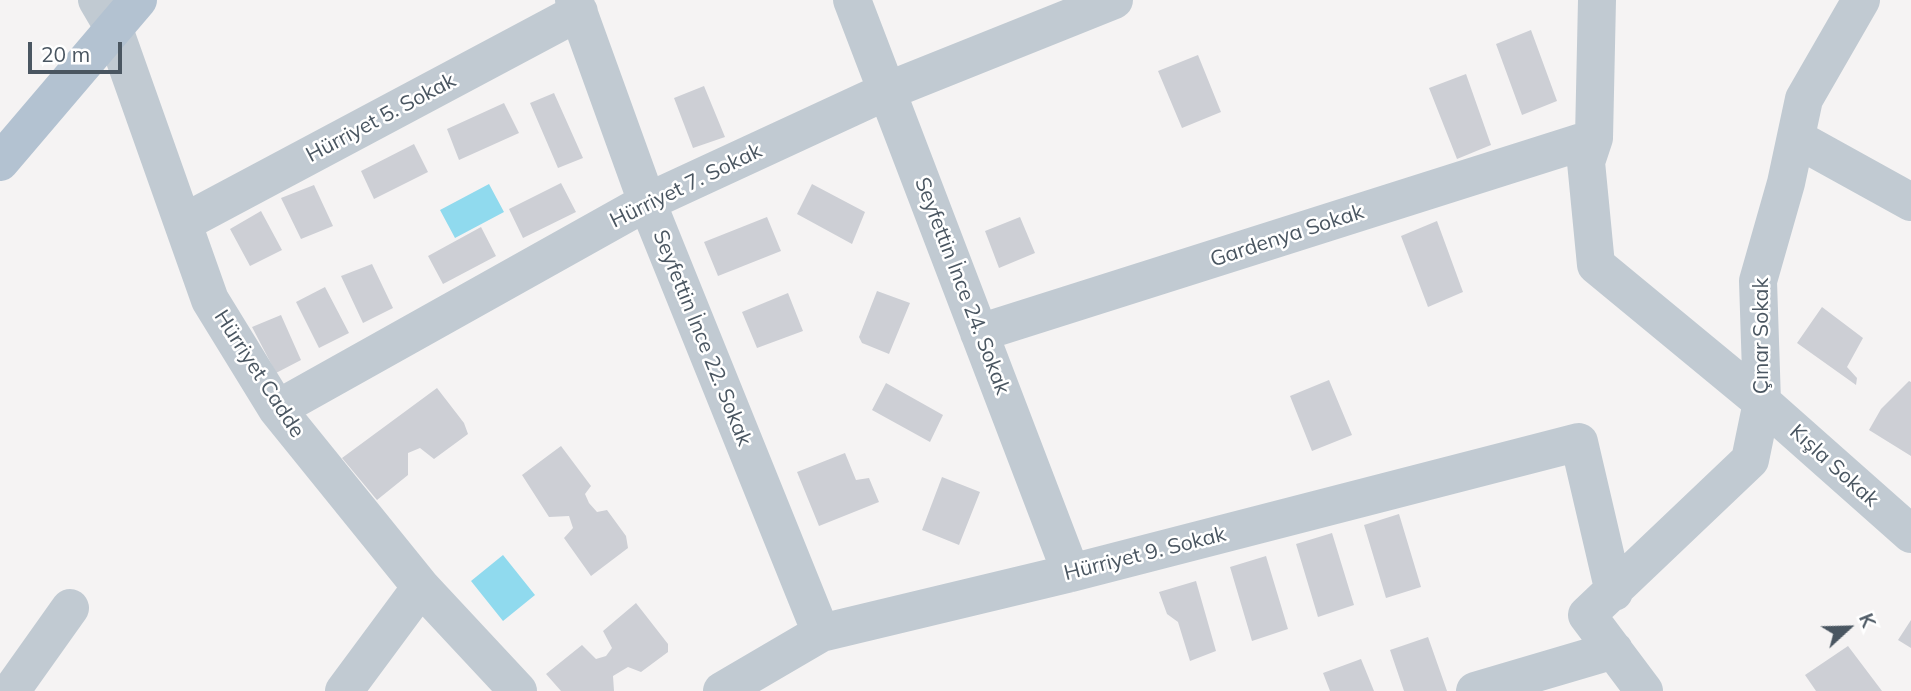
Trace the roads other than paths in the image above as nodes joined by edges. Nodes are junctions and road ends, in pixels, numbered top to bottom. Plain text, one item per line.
1 (138, 0) edge
2 (852, 0) edge
3 (1113, 0) edge
4 (1597, 0) edge
5 (1861, 0) edge
6 (576, 6) edge
7 (105, 14) edge
8 (887, 91) junction
9 (1594, 138) junction
10 (1797, 139) junction
11 (0, 162) edge
12 (647, 202) junction
13 (1911, 202) edge
14 (183, 223) junction
15 (979, 333) junction
16 (1762, 402) junction
17 (277, 409) junction
18 (1911, 534) edge
19 (1071, 573) junction
20 (421, 587) junction
21 (1614, 592) junction
22 (70, 608) dead end
23 (821, 634) junction
24 (1614, 650) junction
25 (11, 691) edge
26 (344, 691) edge
27 (518, 691) edge
28 (722, 691) edge
29 (1475, 691) edge
30 (1644, 691) edge

1 - 7 main road
2 - 8 street, Seyfettin İnce 24. Sokak
3 - 8 street, Hürriyet 7. Sokak
4 - 9 street
5 - 10 street, Çınar Sokak
6 - 12 street, Seyfettin İnce 22. Sokak
6 - 14 street, Hürriyet 5. Sokak
7 - 11 main road
7 - 14 street, Hürriyet Cadde
8 - 12 street, Hürriyet 7. Sokak
8 - 15 street, Seyfettin İnce 24. Sokak
9 - 15 street, Gardenya Sokak
9 - 16 street, Kışla Sokak
10 - 13 street
10 - 16 street, Çınar Sokak
12 - 17 street, Hürriyet 7. Sokak
12 - 23 street, Seyfettin İnce 22. Sokak
14 - 17 street, Hürriyet Cadde
15 - 19 street, Seyfettin İnce 24. Sokak
16 - 18 street, Kışla Sokak
16 - 21 street, Çınar Sokak
17 - 20 street, Hürriyet Cadde
19 - 21 street, Hürriyet 9. Sokak
19 - 23 street, Hürriyet 9. Sokak
20 - 26 street
20 - 27 street, Hürriyet Cadde
21 - 24 street, Çınar Sokak
22 - 25 street
23 - 28 street, Hürriyet 9. Sokak
24 - 29 street
24 - 30 street

